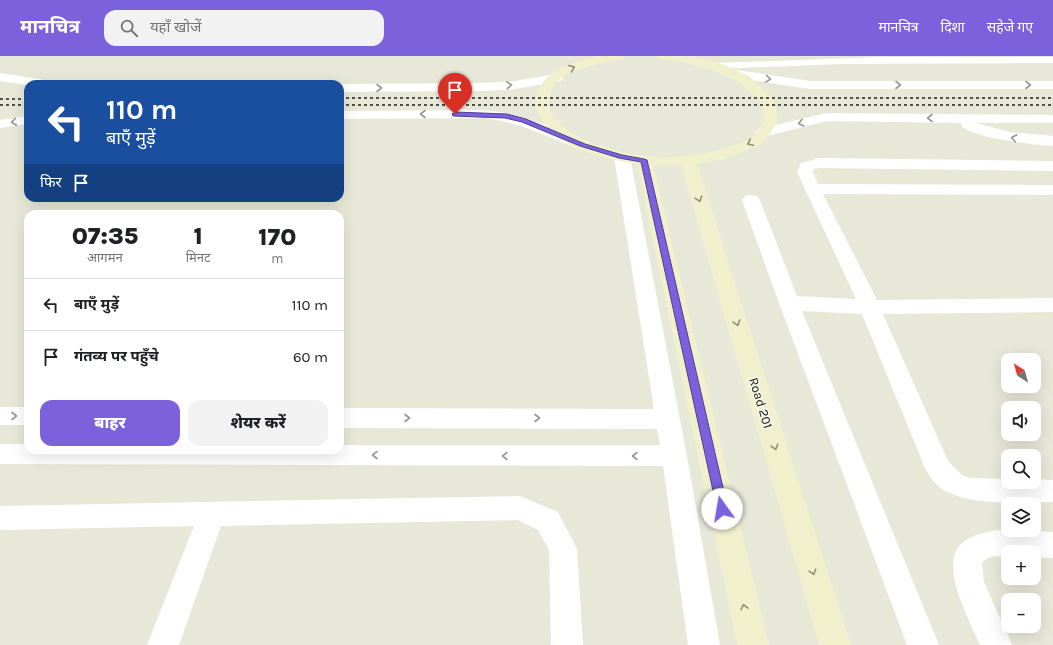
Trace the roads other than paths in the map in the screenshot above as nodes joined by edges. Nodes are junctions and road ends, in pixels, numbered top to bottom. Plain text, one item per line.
1 (617, 56) edge
2 (663, 56) edge
3 (1053, 60) edge
4 (715, 66) junction
5 (730, 73) junction
6 (0, 77) edge
7 (556, 78) junction
8 (24, 81) edge
9 (1053, 85) edge
10 (344, 88) edge
11 (344, 115) edge
12 (949, 118) junction
13 (1053, 119) edge
14 (24, 121) edge
15 (0, 124) edge
16 (763, 132) junction
17 (1053, 141) edge
18 (582, 145) junction
19 (633, 159) junction
20 (688, 161) junction
21 (1053, 166) edge
22 (812, 188) junction
23 (1053, 190) edge
24 (751, 200) dead end
25 (789, 303) junction
26 (1053, 305) edge
27 (870, 306) junction
28 (0, 416) edge
29 (24, 416) edge
30 (344, 418) edge
31 (667, 419) junction
32 (0, 454) edge
33 (674, 456) junction
34 (1053, 491) edge
35 (212, 514) junction
36 (0, 518) edge
37 (1053, 545) edge
38 (164, 645) edge
39 (566, 645) edge
40 (704, 645) edge
41 (753, 645) edge
42 (835, 645) edge
43 (923, 645) edge
44 (996, 645) edge

7 -> 1 main road
2 - 4 main road
3 - 4 lane
4 - 5 main road
5 -> 9 street
5 - 16 main road
6 - 8 street
10 -> 7 street
7 - 18 main road
18 -> 11 street
12 - 13 street
12 -> 16 street
17 -> 12 street
14 -> 15 street
16 -> 20 main road
18 - 19 main road
19 - 20 main road
19 - 31 street
41 -> 19 main road
20 -> 42 main road, Road 201
21 - 22 street
22 - 23 street
22 - 27 street
24 - 25 street
25 - 27 street
25 - 43 street
26 - 27 street
27 - 34 street
28 -> 29 street
30 -> 31 street
31 - 33 street
33 -> 32 street
33 - 40 street
35 - 36 street
35 - 38 street
35 - 39 street
37 - 44 street

